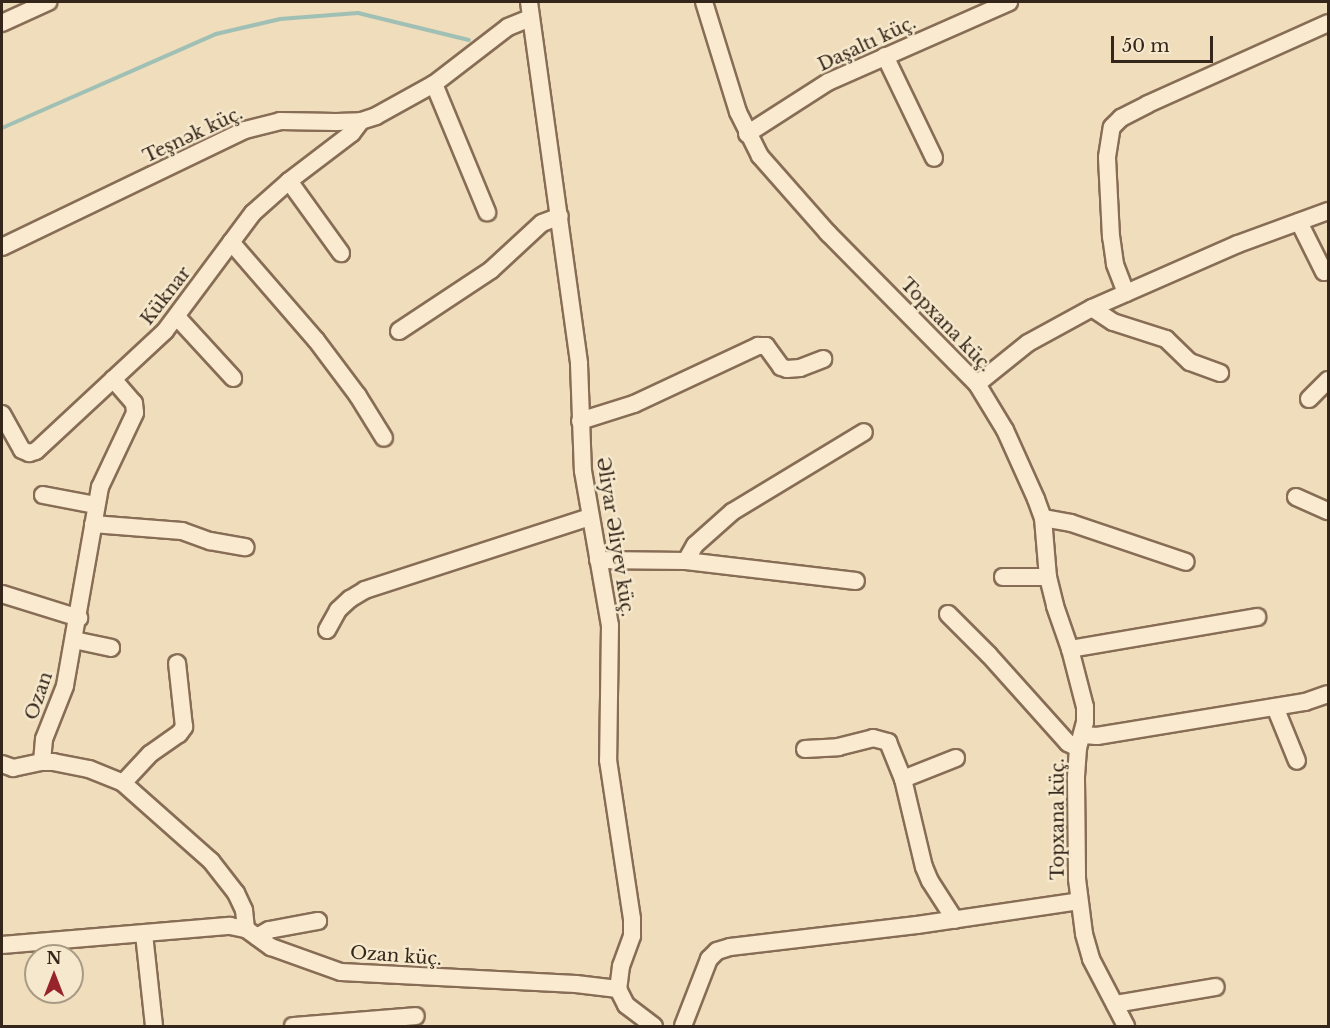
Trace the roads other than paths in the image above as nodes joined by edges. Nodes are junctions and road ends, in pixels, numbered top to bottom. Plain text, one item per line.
1 (48, 2) edge
2 (704, 2) edge
3 (1009, 2) edge
4 (530, 10) edge
5 (2, 23) edge
6 (1329, 23) edge
7 (885, 56) junction
8 (434, 84) junction
9 (361, 121) junction
10 (747, 134) junction
11 (934, 158) dead end
12 (289, 180) junction
13 (1329, 211) edge
14 (487, 212) dead end
15 (560, 216) junction
16 (1299, 222) junction
17 (231, 242) junction
18 (2, 247) edge
19 (341, 253) dead end
20 (1324, 272) dead end
21 (1126, 293) junction
22 (1092, 308) junction
23 (177, 317) junction
24 (399, 331) dead end
25 (823, 359) dead end
26 (1220, 373) dead end
27 (233, 378) dead end
28 (113, 379) junction
29 (1329, 380) edge
30 (977, 384) junction
31 (1309, 399) dead end
32 (2, 414) edge
33 (580, 421) junction
34 (864, 432) dead end
35 (384, 438) dead end
36 (43, 495) dead end
37 (1296, 497) dead end
38 (96, 505) junction
39 (1329, 511) edge
40 (590, 517) junction
41 (1043, 518) junction
42 (93, 524) junction
43 (245, 547) dead end
44 (598, 560) junction
45 (686, 561) junction
46 (1186, 562) dead end
47 (1003, 577) dead end
48 (1048, 577) junction
49 (856, 581) dead end
50 (2, 594) edge
51 (948, 614) dead end
52 (1257, 617) dead end
53 (79, 618) junction
54 (327, 630) dead end
55 (74, 640) junction
56 (111, 648) dead end
57 (1070, 649) junction
58 (177, 663) dead end
59 (1329, 694) edge
60 (1275, 707) junction
61 (1080, 742) junction
62 (805, 749) dead end
63 (956, 758) dead end
64 (1297, 761) dead end
65 (42, 762) junction
66 (2, 765) edge
67 (903, 779) junction
68 (123, 783) junction
69 (1079, 902) junction
70 (955, 920) junction
71 (318, 921) dead end
72 (252, 933) junction
73 (144, 934) junction
74 (2, 945) edge
75 (1216, 987) dead end
76 (618, 989) junction
77 (1115, 1004) junction
78 (416, 1016) dead end
79 (154, 1026) edge
80 (293, 1026) edge
81 (654, 1026) edge
82 (683, 1026) edge
83 (1126, 1026) edge

1 - 5 street
2 - 10 street, Topxana küç.
3 - 7 street, Daşaltı küç.
4 - 8 street, Teşnək küç.
4 - 15 street, Əliyar Əliyev küç.
6 - 21 street
7 - 10 street, Daşaltı küç.
7 - 11 street
8 - 9 street, Teşnək küç.
8 - 14 street
9 - 12 street, Küknar
9 - 18 street, Teşnək küç.
10 - 30 street, Topxana küç.
12 - 17 street, Küknar
12 - 19 street
13 - 16 street
15 - 24 street
15 - 33 street, Əliyar Əliyev küç.
16 - 20 street
16 - 21 street
17 - 23 street, Küknar
17 - 35 street
21 - 22 street
22 - 26 street
22 - 30 street
23 - 27 street
23 - 28 street, Küknar
25 - 33 street
28 - 32 street, Küknar
28 - 38 street, Ozan
29 - 31 street
30 - 41 street, Topxana küç.
33 - 40 street, Əliyar Əliyev küç.
34 - 45 street
36 - 38 street
37 - 39 street
38 - 42 street, Ozan
40 - 44 street, Əliyar Əliyev küç.
40 - 54 street
41 - 46 street
41 - 48 street, Topxana küç.
42 - 43 street
42 - 53 street, Ozan
44 - 45 street
44 - 76 street, Əliyar Əliyev küç.
45 - 49 street
47 - 48 street
48 - 57 street, Topxana küç.
50 - 53 street
51 - 61 street
52 - 57 street
53 - 55 street, Ozan
55 - 56 street
55 - 65 street, Ozan
57 - 61 street, Topxana küç.
58 - 68 street
59 - 60 street
60 - 61 street
60 - 64 street
61 - 69 street, Topxana küç.
62 - 67 street
63 - 67 street
65 - 66 street
65 - 68 street
67 - 70 street
68 - 72 street
69 - 70 street
69 - 77 street, Topxana küç.
70 - 82 street
71 - 72 street
72 - 73 street, Ozan küç.
72 - 76 street, Ozan küç.
73 - 74 street, Ozan küç.
73 - 79 street
75 - 77 street
76 - 81 street
77 - 83 street, Topxana küç.
78 - 80 street

